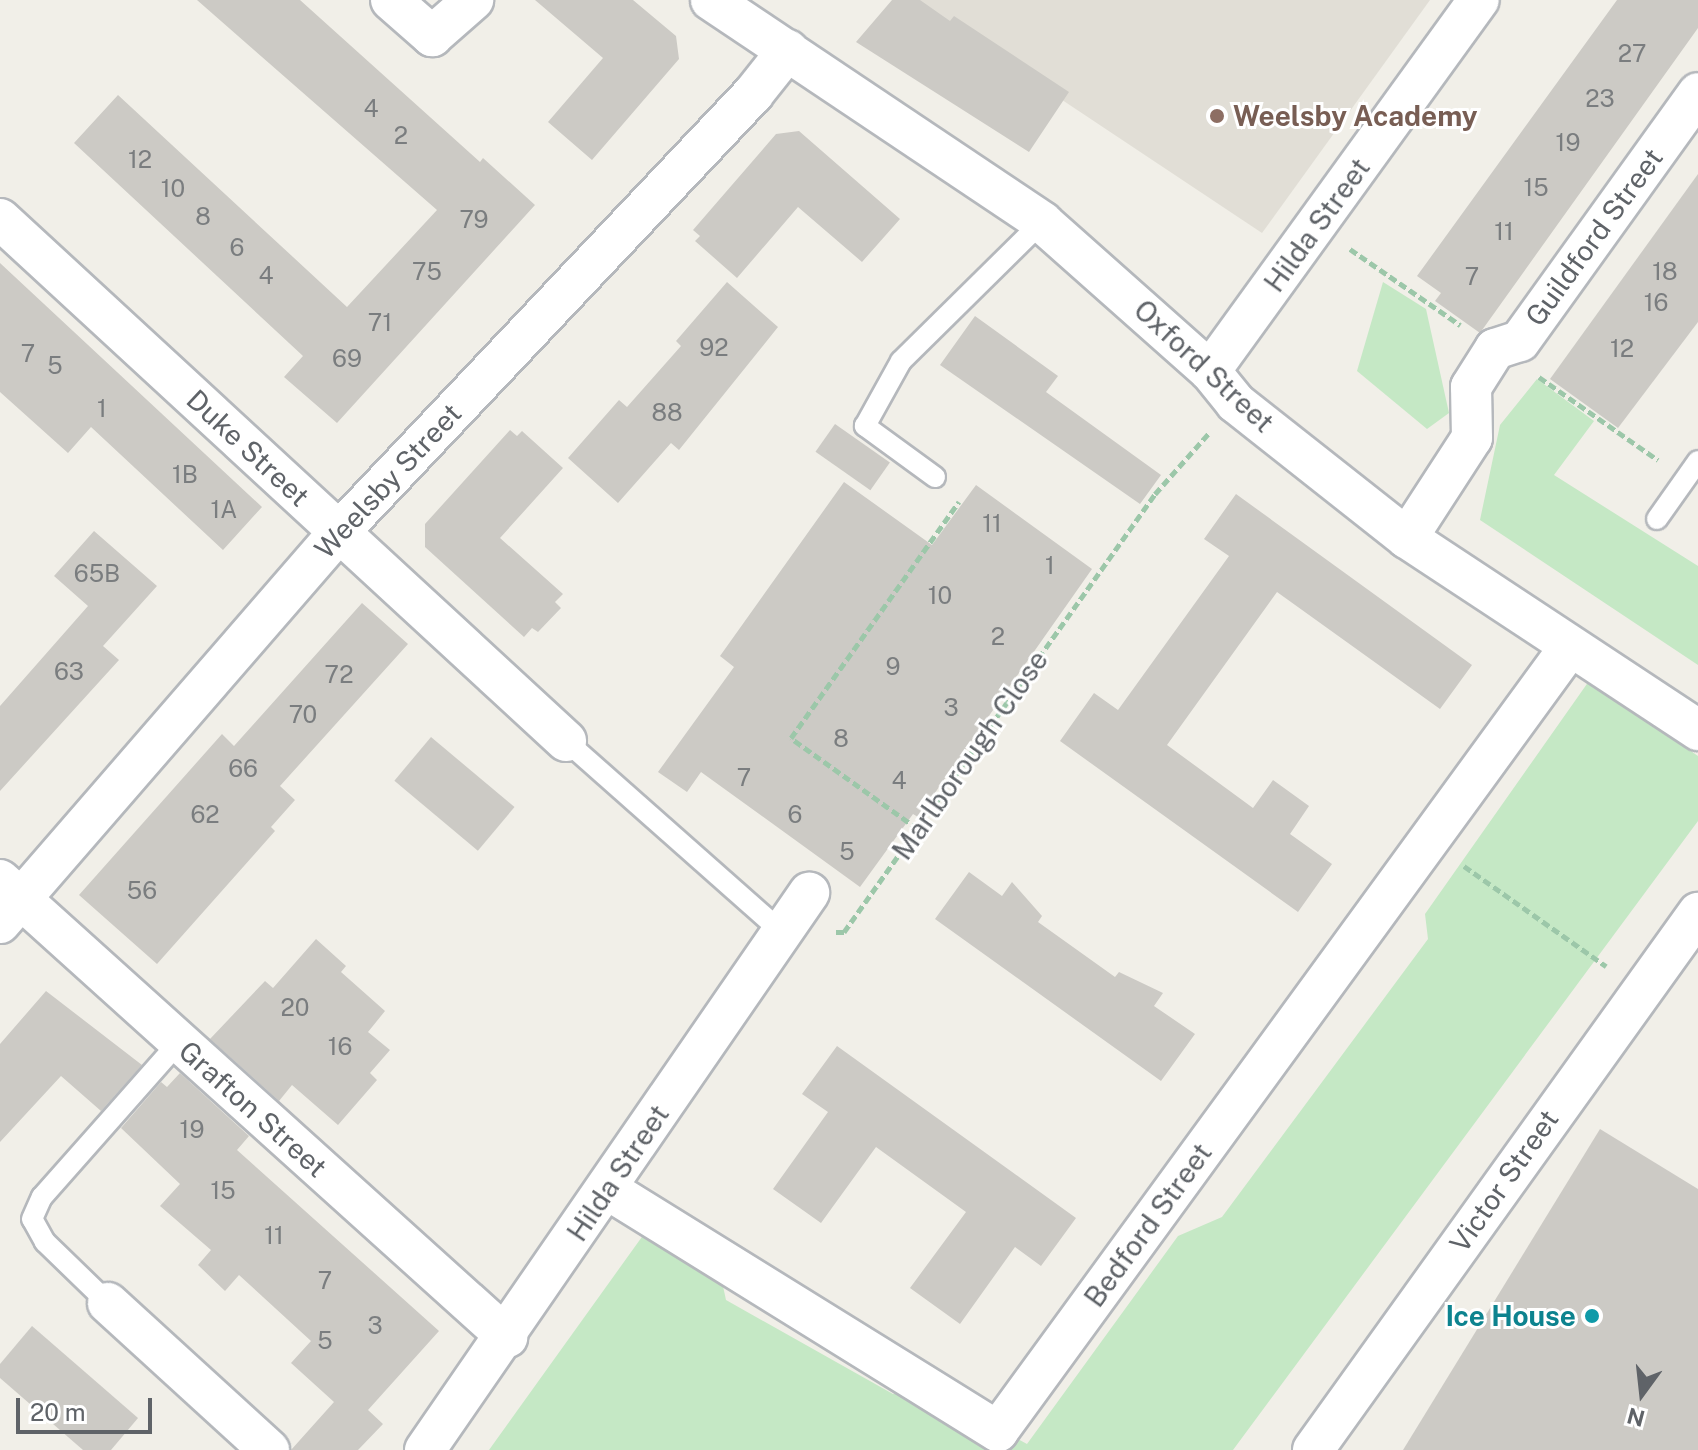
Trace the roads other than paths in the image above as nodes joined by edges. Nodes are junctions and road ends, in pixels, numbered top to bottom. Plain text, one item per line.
1 (391, 0) edge
2 (473, 0) edge
3 (711, 0) edge
4 (1479, 0) edge
5 (788, 50) junction
6 (1698, 93) edge
7 (0, 219) edge
8 (1042, 222) junction
9 (1210, 371) junction
10 (1698, 461) edge
11 (935, 477) road end
12 (1657, 519) dead end
13 (339, 532) junction
14 (1407, 538) junction
15 (1569, 648) junction
16 (1698, 730) edge
17 (566, 741) joint
18 (809, 893) dead end
19 (7, 901) edge
20 (1698, 913) edge
21 (782, 932) junction
22 (179, 1042) junction
23 (607, 1189) junction
24 (108, 1303) joint
25 (507, 1337) junction
26 (269, 1450) edge
27 (425, 1450) edge
28 (1313, 1450) edge

1 - 2 street
3 - 5 street, Oxford Street
4 - 9 street, Hilda Street
5 - 8 street, Oxford Street
5 - 13 street, Weelsby Street
6 - 14 street, Guildford Street
7 - 13 street, Duke Street
8 - 9 street, Oxford Street
8 - 11 lane
9 - 14 street, Oxford Street
10 - 12 lane
13 - 17 street, Duke Street
13 - 19 street, Weelsby Street
14 - 15 street, Oxford Street
15 - 16 street, Oxford Street
15 - 23 street, Bedford Street
17 - 21 lane
18 - 21 street, Hilda Street
19 - 22 street, Grafton Street
20 - 28 street, Victor Street
21 - 23 street, Hilda Street
22 - 24 lane
22 - 25 street, Grafton Street
23 - 25 street, Hilda Street
24 - 26 street
25 - 27 street, Hilda Street

